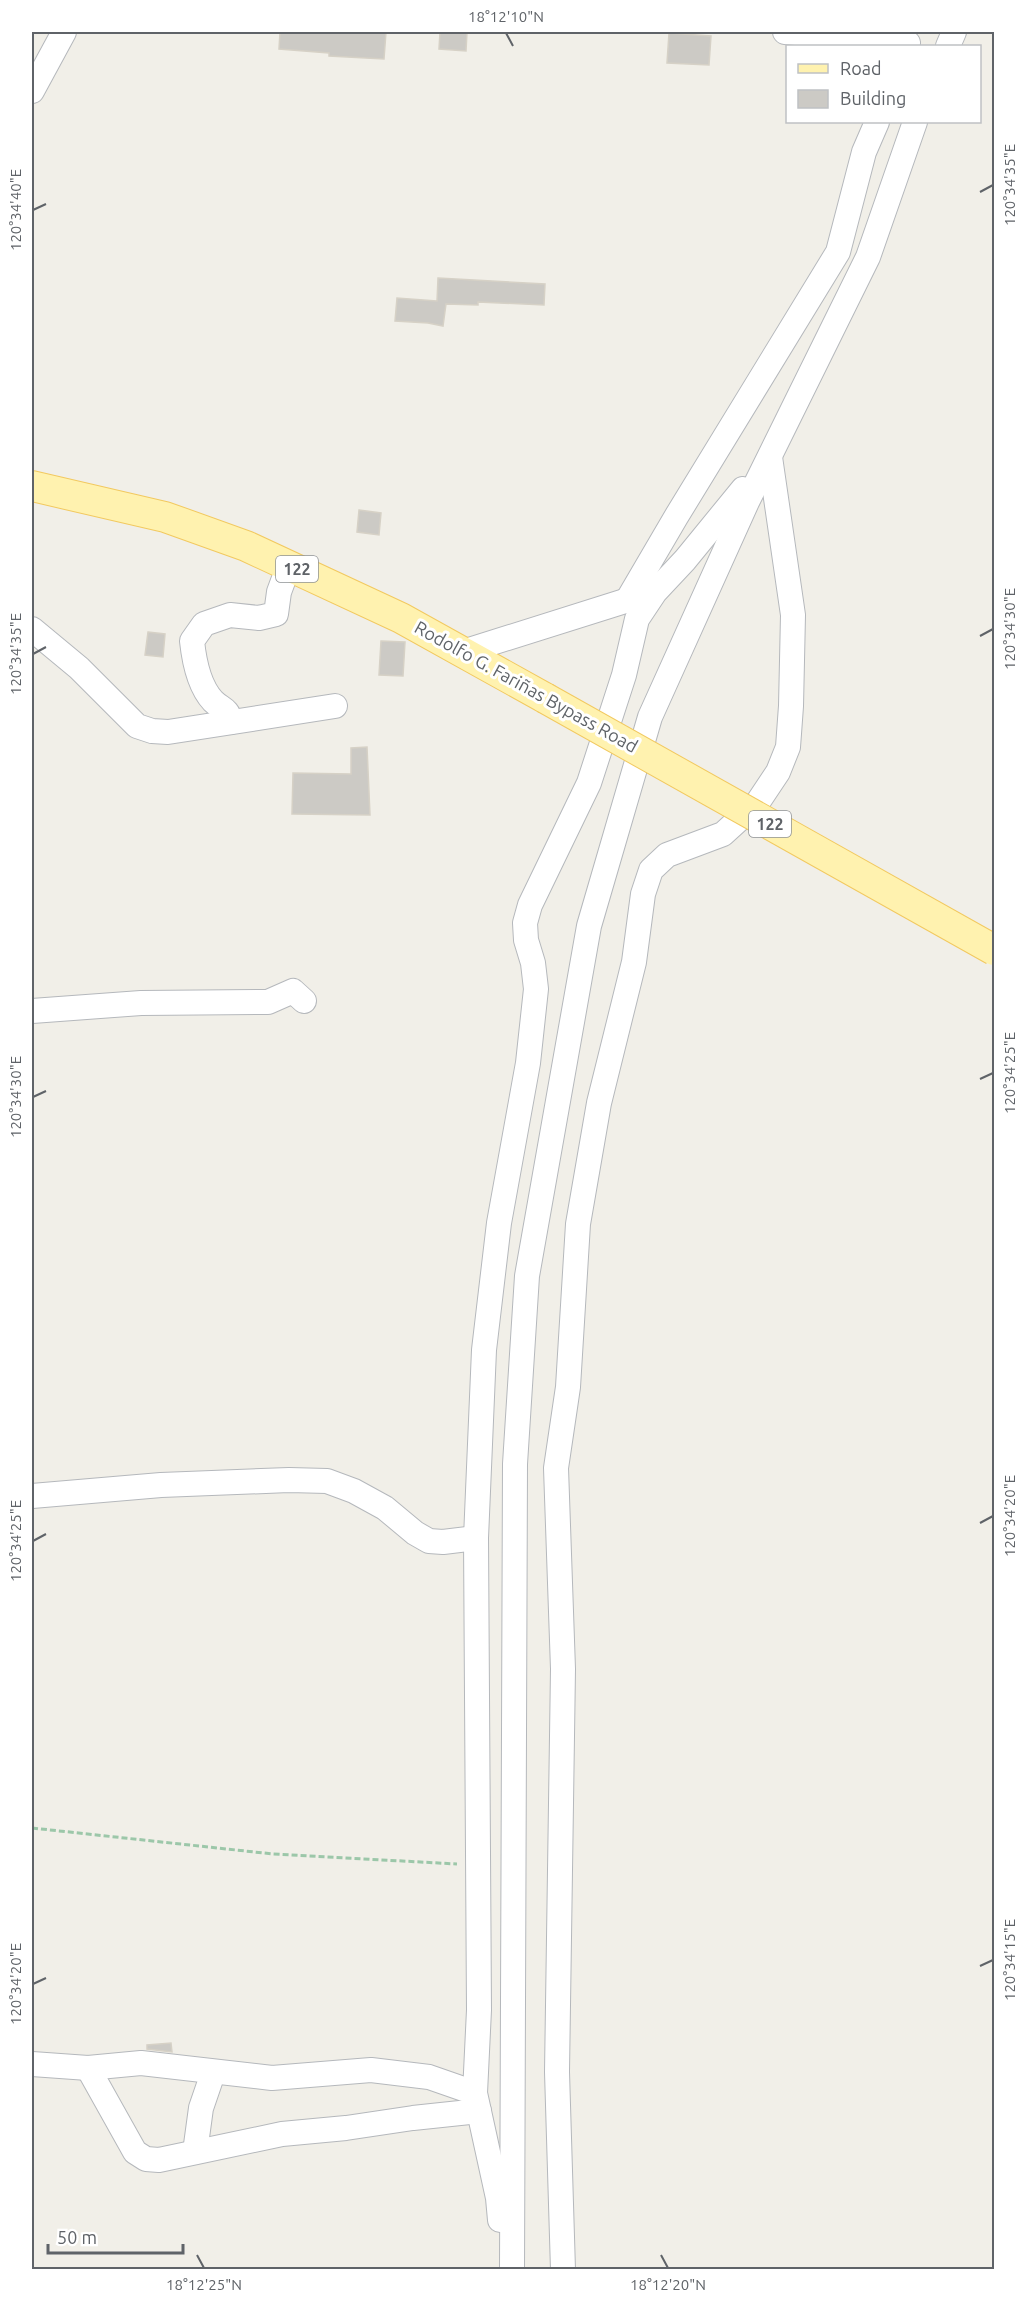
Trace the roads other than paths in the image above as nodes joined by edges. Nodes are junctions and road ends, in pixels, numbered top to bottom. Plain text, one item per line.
1 (64, 32) edge
2 (785, 32) edge
3 (910, 40) edge
4 (32, 90) edge
5 (877, 123) edge
6 (915, 123) edge
7 (770, 457) junction
8 (32, 486) edge
9 (289, 565) junction
10 (655, 592) junction
11 (628, 599) junction
12 (32, 629) edge
13 (463, 652) junction
14 (334, 706) dead end
15 (231, 722) junction
16 (994, 950) edge
17 (304, 1001) dead end
18 (32, 1011) edge
19 (32, 1496) edge
20 (476, 1538) junction
21 (32, 2064) edge
22 (88, 2068) junction
23 (213, 2073) junction
24 (477, 2102) junction
25 (195, 2152) junction
26 (510, 2259) edge
27 (563, 2270) edge

1 - 4 street
2 - 3 street
5 - 11 street
6 - 7 street
7 - 10 street
7 - 26 street
7 - 27 street
8 - 9 main road, Rodolfo G. Fariñas Bypass Road / 122
9 - 13 main road, Rodolfo G. Fariñas Bypass Road / 122
9 - 15 street
10 - 11 street
10 - 20 street
11 - 13 street
12 - 15 street
13 - 16 main road, Rodolfo G. Fariñas Bypass Road / 122, bridge
14 - 15 street
17 - 18 street
19 - 20 street
20 - 24 street
21 - 22 street
22 - 23 street
22 - 25 street
23 - 24 street
23 - 25 street
24 - 25 street
24 - 26 street

